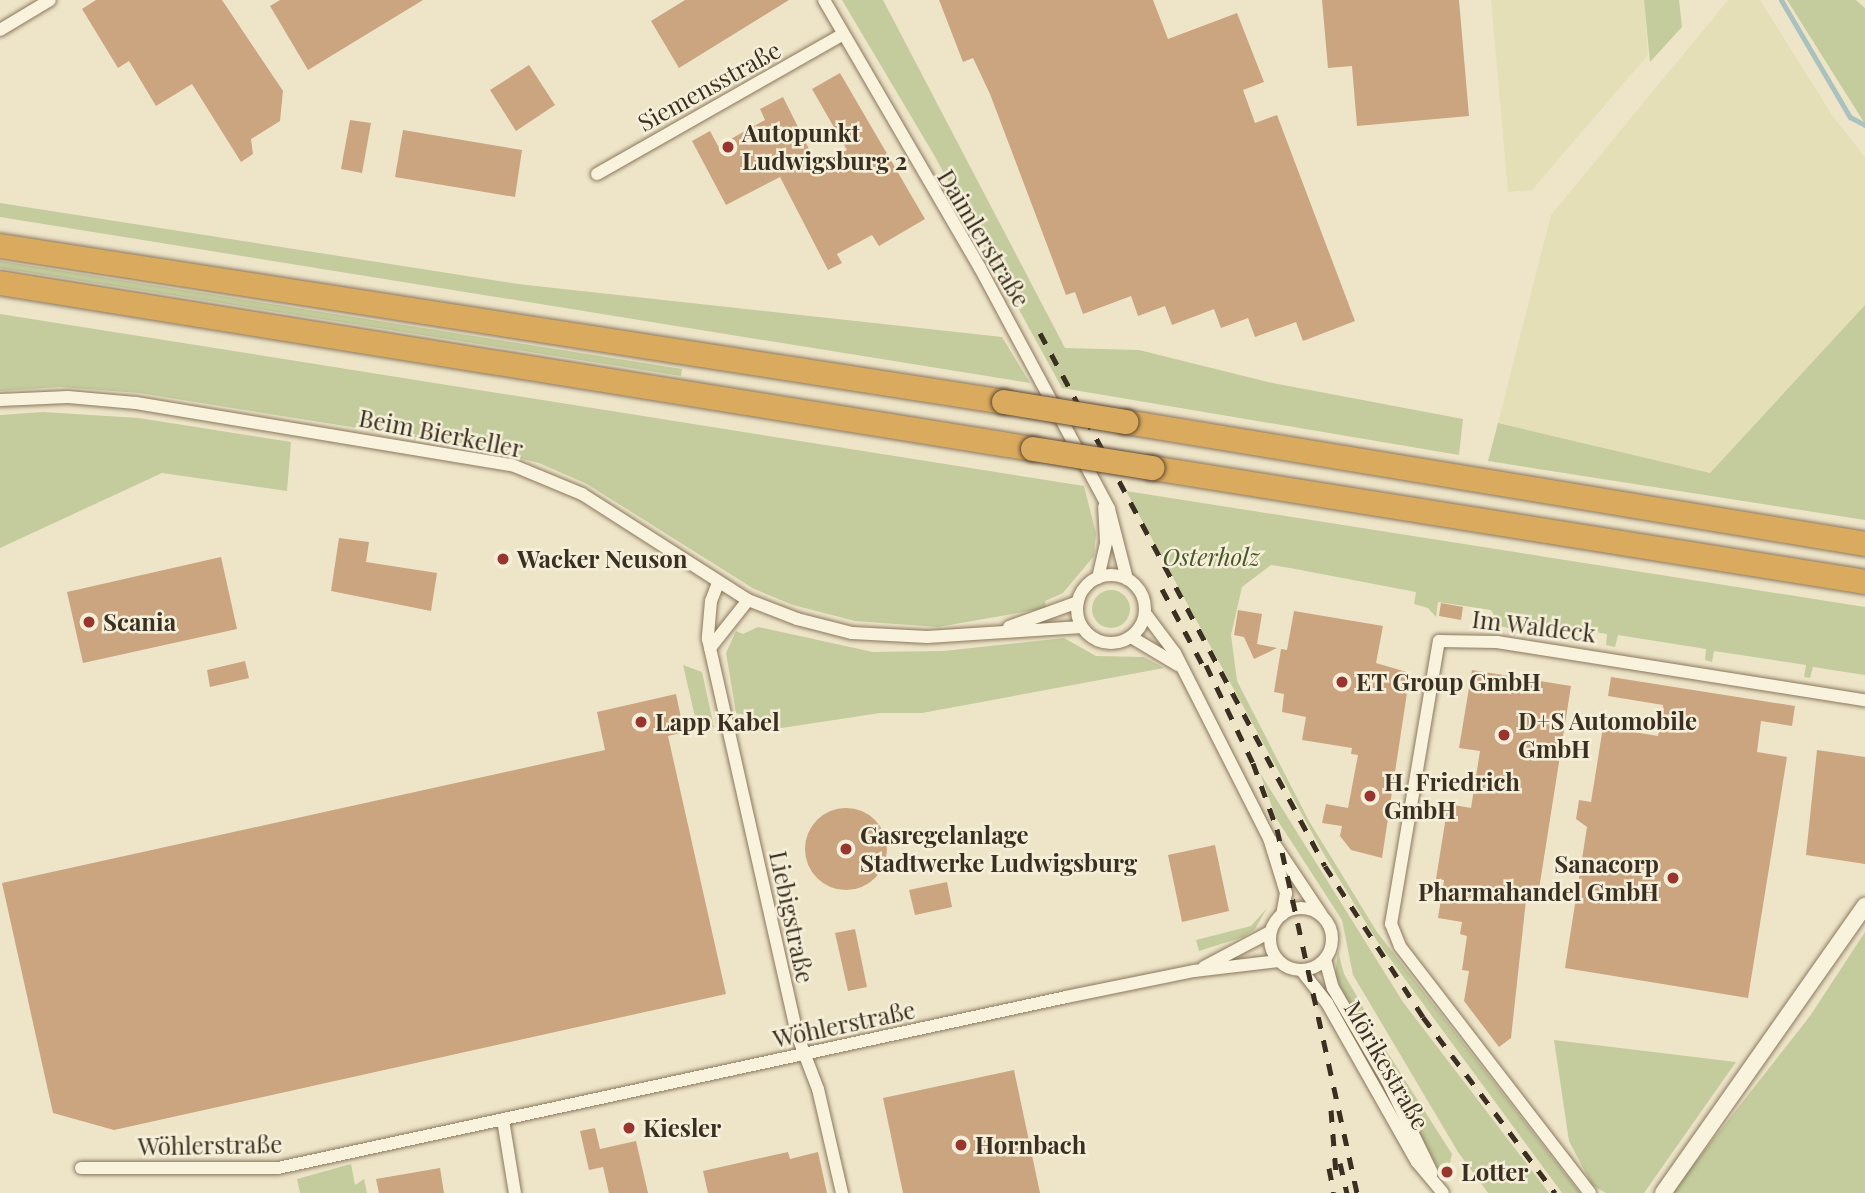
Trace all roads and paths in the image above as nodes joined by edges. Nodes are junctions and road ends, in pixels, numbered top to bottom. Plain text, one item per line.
1 (50, 0) edge
2 (824, 0) edge
3 (0, 30) edge
4 (842, 35) junction
5 (597, 174) dead end
6 (0, 246) edge
7 (0, 283) edge
8 (0, 400) edge
9 (1104, 499) junction
10 (1865, 544) edge
11 (1098, 578) junction
12 (1127, 579) junction
13 (1865, 582) edge
14 (718, 583) junction
15 (748, 600) junction
16 (1078, 602) junction
17 (1145, 613) junction
18 (1082, 627) junction
19 (1002, 629) junction
20 (1131, 637) junction
21 (710, 648) junction
22 (1178, 665) junction
23 (1865, 700) edge
24 (1269, 838) junction
25 (1865, 906) edge
26 (1282, 915) junction
27 (1323, 918) junction
28 (1270, 932) junction
29 (1325, 959) junction
30 (1278, 961) junction
31 (1194, 971) junction
32 (1302, 971) junction
33 (804, 1054) junction
34 (503, 1120) junction
35 (81, 1168) dead end
36 (1434, 1180) junction
37 (515, 1193) edge
38 (842, 1193) edge
39 (1443, 1193) edge
40 (1590, 1193) edge
41 (1663, 1193) edge

1 - 3 street
2 - 4 street, Daimlerstraße
4 - 5 street, Siemensstraße
4 - 9 street, Daimlerstraße
6 - 10 highway, bridge
7 - 13 highway, bridge
8 - 14 street, Beim Bierkeller
9 - 11 street, Daimlerstraße
9 - 12 street, Daimlerstraße
11 - 12 street
11 - 16 street
12 - 17 street
14 - 15 street, Beim Bierkeller
14 - 21 street, Liebigstraße
15 - 19 street, Beim Bierkeller
15 - 21 street
16 - 18 street
16 - 19 street, Beim Bierkeller
17 - 20 street
17 - 22 street, Mörikestraße
18 - 19 street, Beim Bierkeller
18 - 20 street
20 - 22 street
21 - 33 street, Liebigstraße
22 - 24 street, Mörikestraße
23 - 40 street, Im Waldeck
24 - 26 street, Mörikestraße
24 - 27 street, Mörikestraße
25 - 41 street
26 - 27 street
26 - 28 street
27 - 29 street, Mörikestraße
28 - 30 street
28 - 31 street, Wöhlerstraße
29 - 32 street
29 - 36 street, Mörikestraße
30 - 31 street, Wöhlerstraße
30 - 32 street, Mörikestraße
31 - 33 street, Wöhlerstraße
32 - 36 street, Mörikestraße
33 - 34 street, Wöhlerstraße
33 - 38 street, Liebigstraße
34 - 35 street, Wöhlerstraße
34 - 37 street
36 - 39 street, Mörikestraße

